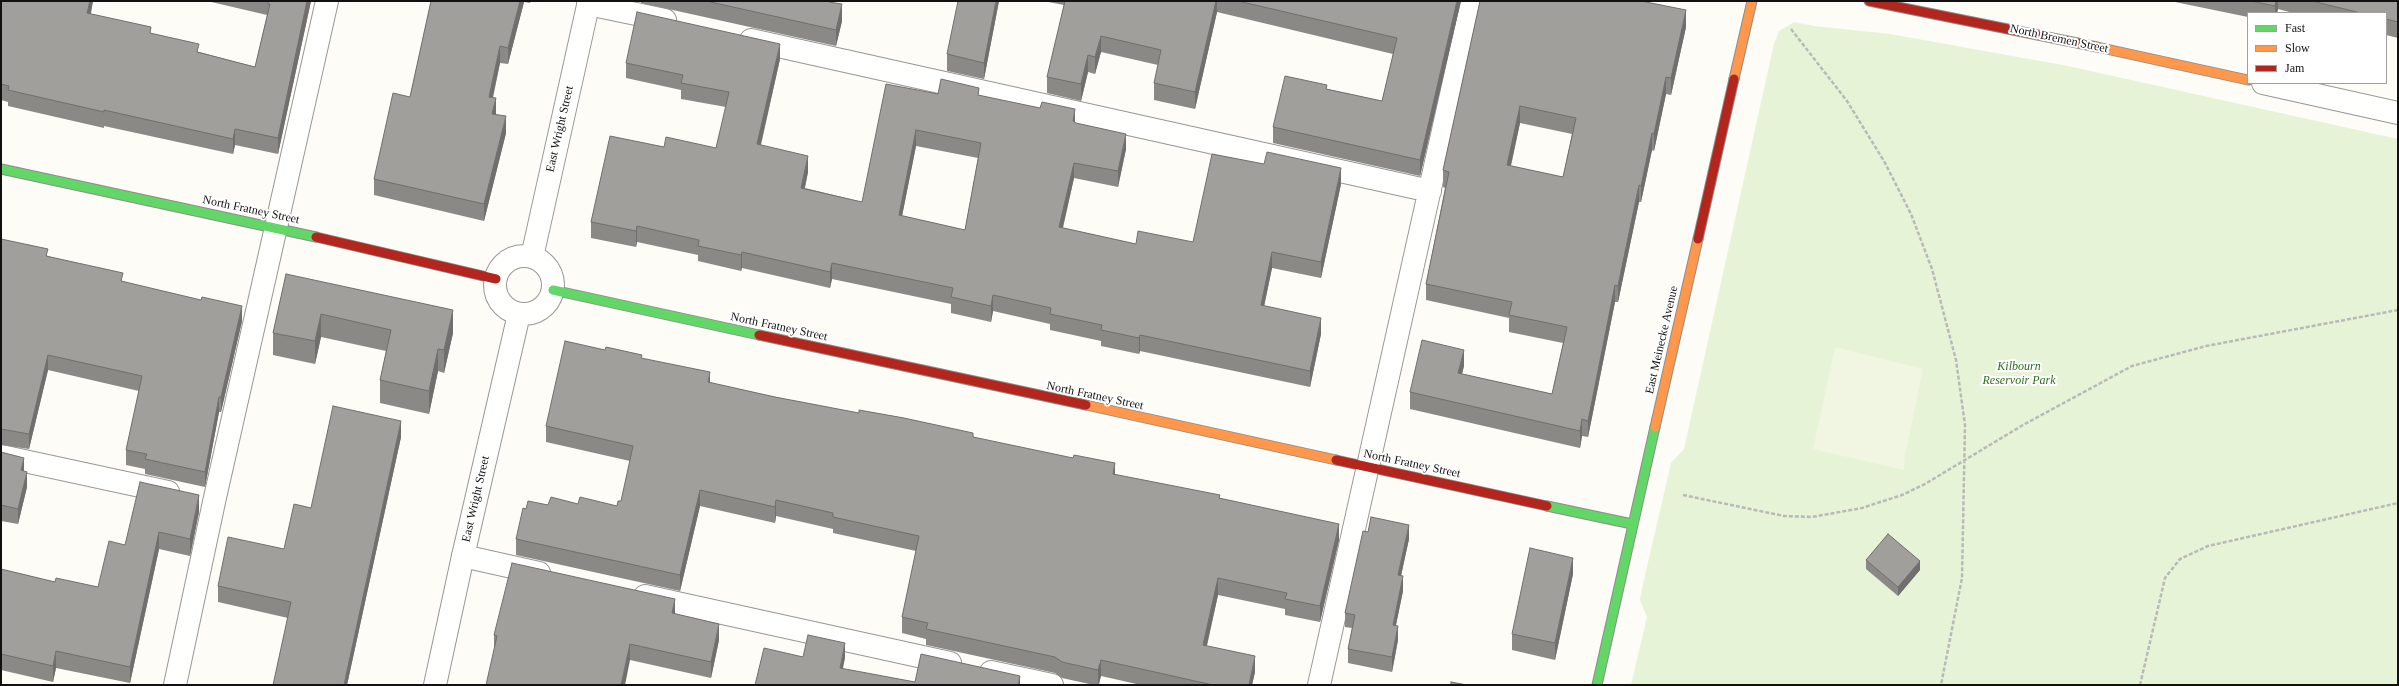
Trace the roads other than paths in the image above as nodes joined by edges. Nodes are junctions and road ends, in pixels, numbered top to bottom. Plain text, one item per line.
1 (327, 1) edge
2 (1472, 1) edge
3 (1752, 1) edge
4 (1869, 1) edge
5 (589, 2) edge
6 (681, 24) edge
7 (728, 34) edge
8 (2247, 80) edge
9 (2268, 84) edge
10 (2398, 113) edge
11 (1, 169) edge
12 (1430, 191) junction
13 (277, 228) junction
14 (532, 257) junction
15 (496, 279) junction
16 (553, 290) junction
17 (519, 314) junction
18 (1, 456) edge
19 (1368, 467) junction
20 (214, 502) junction
21 (1632, 524) junction
22 (463, 556) junction
23 (557, 577) edge
24 (626, 592) edge
25 (175, 685) edge
26 (436, 685) edge
27 (1052, 685) edge
28 (1319, 685) edge
29 (1597, 685) edge

1 - 13 street
2 - 12 street
3 - 21 street, East Meinecke Avenue
4 - 8 street, North Bremen Street
5 - 6 street
5 - 14 street, East Wright Street
7 - 12 street
9 - 10 street
11 - 13 street, North Fratney Street
12 - 19 street
13 - 15 street, North Fratney Street
13 - 20 street
14 - 15 street
14 - 16 street
15 - 17 street
16 - 17 street
16 - 19 street, North Fratney Street
17 - 22 street, East Wright Street
18 - 20 street
19 - 21 street, North Fratney Street
19 - 28 street
20 - 25 street
21 - 29 street, East Meinecke Avenue
22 - 23 street
22 - 26 street, East Wright Street
24 - 27 street

